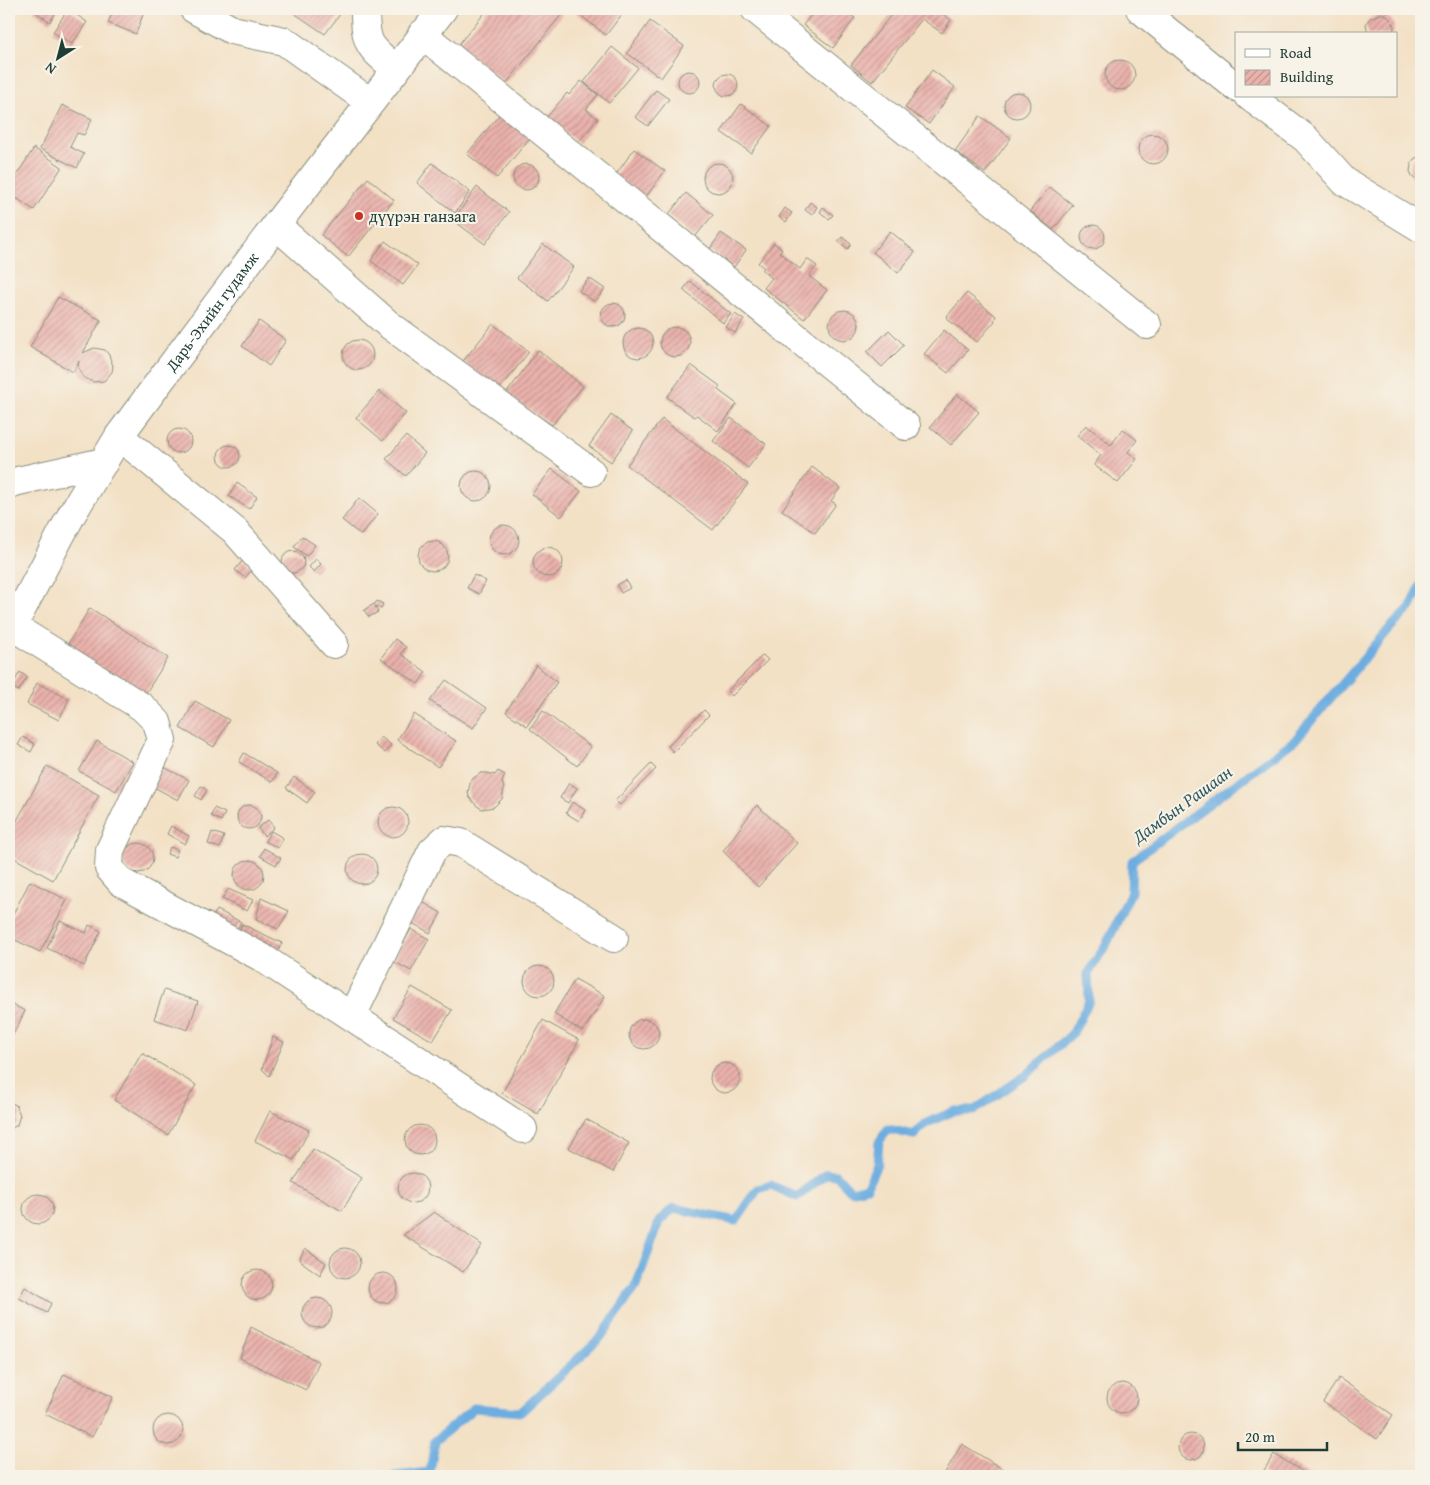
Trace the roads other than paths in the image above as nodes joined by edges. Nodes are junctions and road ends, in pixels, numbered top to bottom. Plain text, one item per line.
1 (194, 9) edge
2 (365, 9) edge
3 (442, 9) edge
4 (755, 9) edge
5 (1140, 9) edge
6 (422, 34) junction
7 (396, 68) junction
8 (1235, 86) edge
9 (1252, 98) edge
10 (370, 102) junction
11 (276, 225) junction
12 (1421, 228) edge
13 (1147, 325) dead end
14 (906, 426) dead end
15 (119, 436) junction
16 (104, 462) junction
17 (591, 472) dead end
18 (9, 484) edge
19 (10, 630) edge
20 (334, 644) dead end
21 (614, 938) dead end
22 (352, 1016) junction
23 (523, 1129) dead end

1 - 10 street
2 - 7 street
3 - 6 street, Дарь-Эхийн гудамж
4 - 13 street
5 - 8 street
6 - 7 street, Дарь-Эхийн гудамж
6 - 14 street
7 - 10 street, Дарь-Эхийн гудамж
9 - 12 street
10 - 11 street, Дарь-Эхийн гудамж
11 - 15 street, Дарь-Эхийн гудамж
11 - 17 street
15 - 16 street, Дарь-Эхийн гудамж
15 - 20 street
16 - 18 street
16 - 19 street, Дарь-Эхийн гудамж
19 - 22 street
21 - 22 street
22 - 23 street

